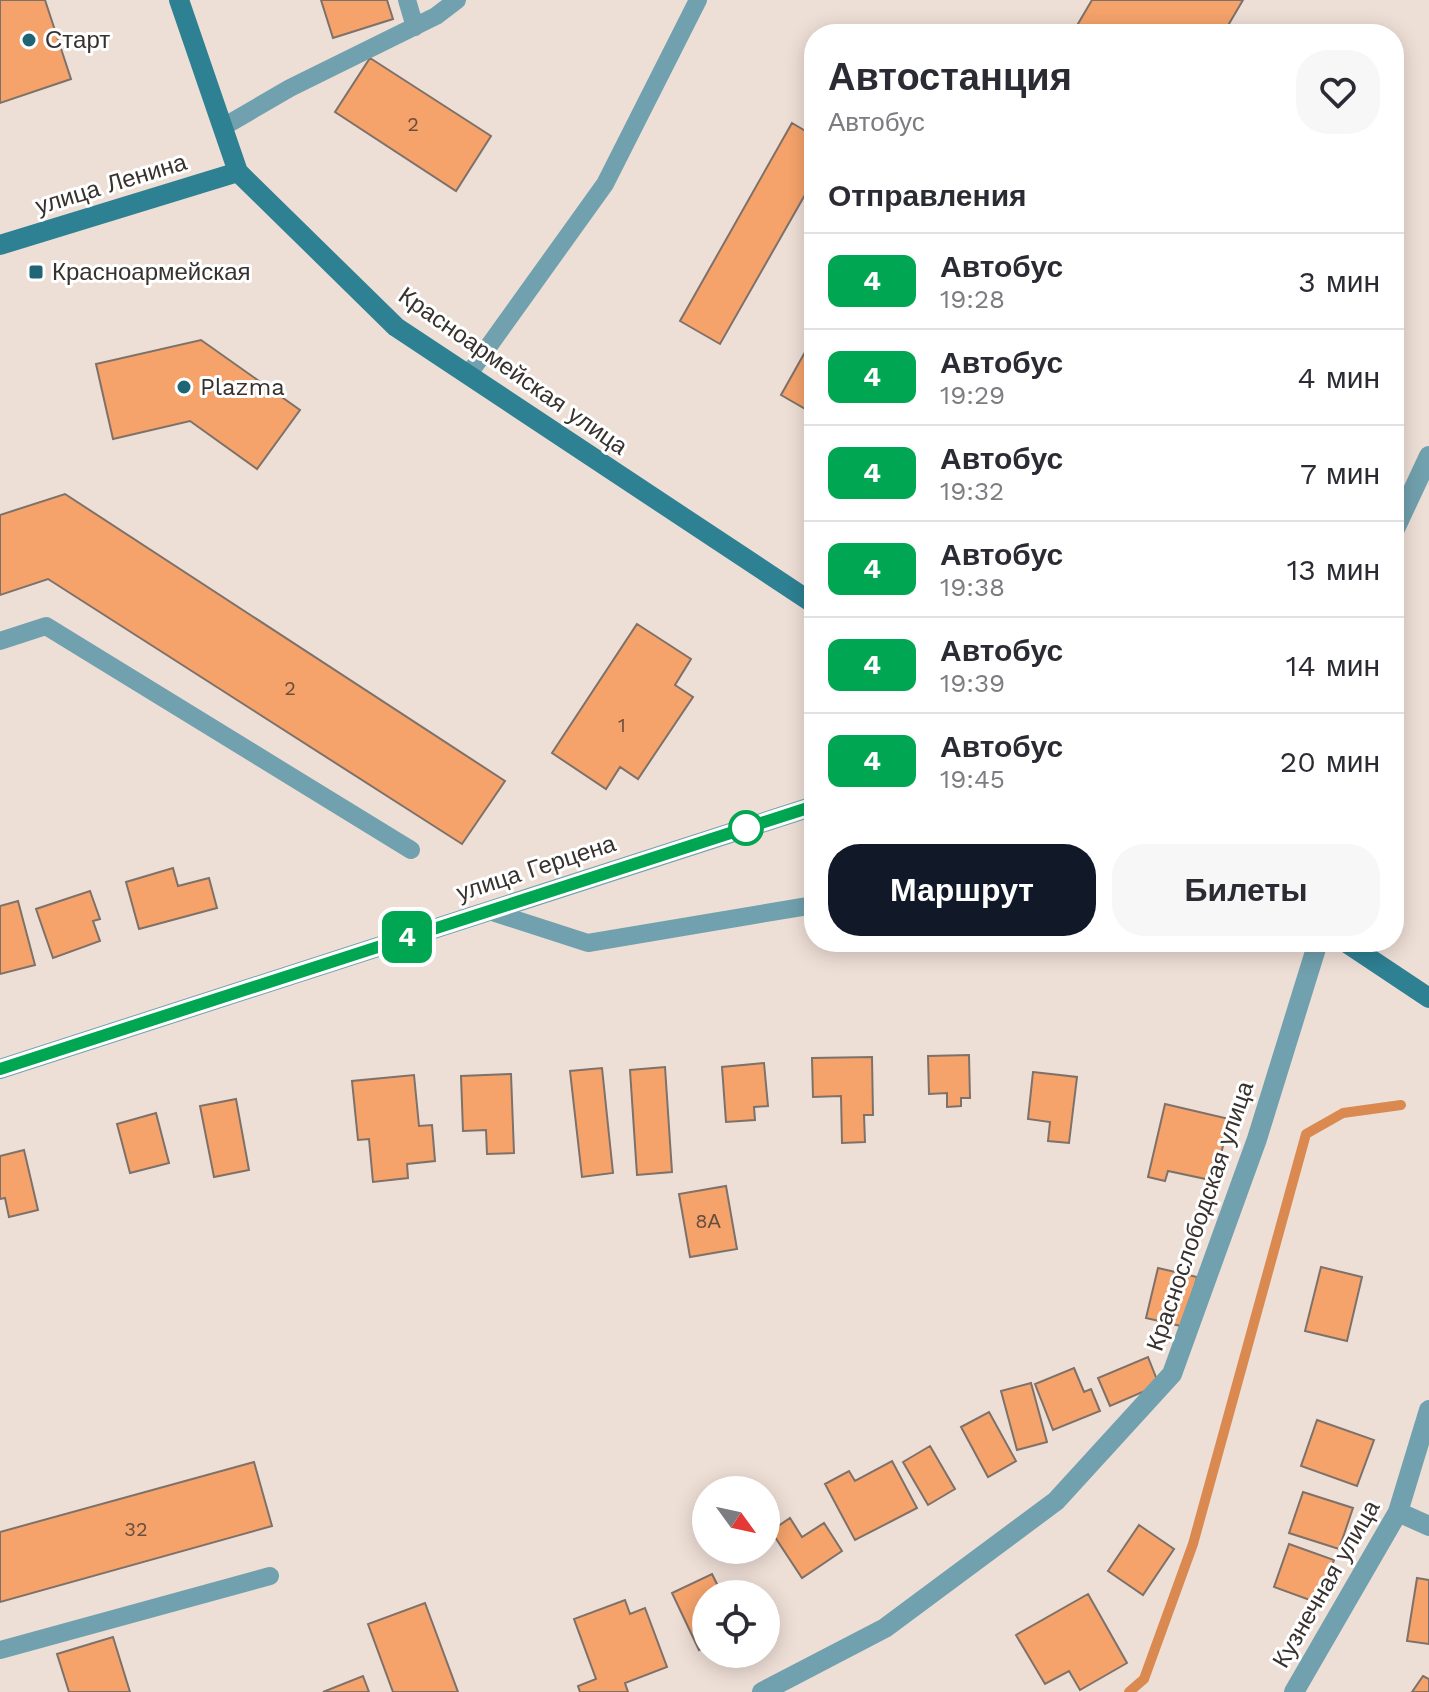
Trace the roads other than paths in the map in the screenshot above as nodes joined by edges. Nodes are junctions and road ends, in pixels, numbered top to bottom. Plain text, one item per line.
1 (179, 0) edge
2 (407, 0) edge
3 (457, 0) edge
4 (698, 0) edge
5 (415, 27) junction
6 (223, 127) junction
7 (238, 172) junction
8 (0, 245) edge
9 (468, 375) junction
10 (1429, 456) edge
11 (1404, 510) edge
12 (804, 597) edge
13 (0, 641) edge
14 (804, 809) edge
15 (411, 850) dead end
16 (804, 907) edge
17 (489, 911) junction
18 (1315, 952) edge
19 (1360, 952) edge
20 (1429, 998) edge
21 (0, 1069) edge
22 (1429, 1410) edge
23 (1398, 1512) junction
24 (1429, 1526) edge
25 (270, 1576) dead end
26 (0, 1650) edge
27 (762, 1692) edge
28 (1294, 1692) edge

1 - 6 street, Красноармейская улица
2 - 5 lane
3 - 5 lane
4 - 9 lane
5 - 6 lane
6 - 7 street, Красноармейская улица
7 - 8 street, улица Ленина
7 - 9 street, Красноармейская улица
9 - 12 street, Красноармейская улица
10 - 11 street
13 - 15 lane
14 - 17 street, улица Герцена
16 - 17 lane
17 - 21 street, улица Герцена
18 - 27 street, Краснослободская улица
19 - 20 street
22 - 23 street, Кузнечная улица
23 - 24 street
23 - 28 street, Кузнечная улица
25 - 26 lane

